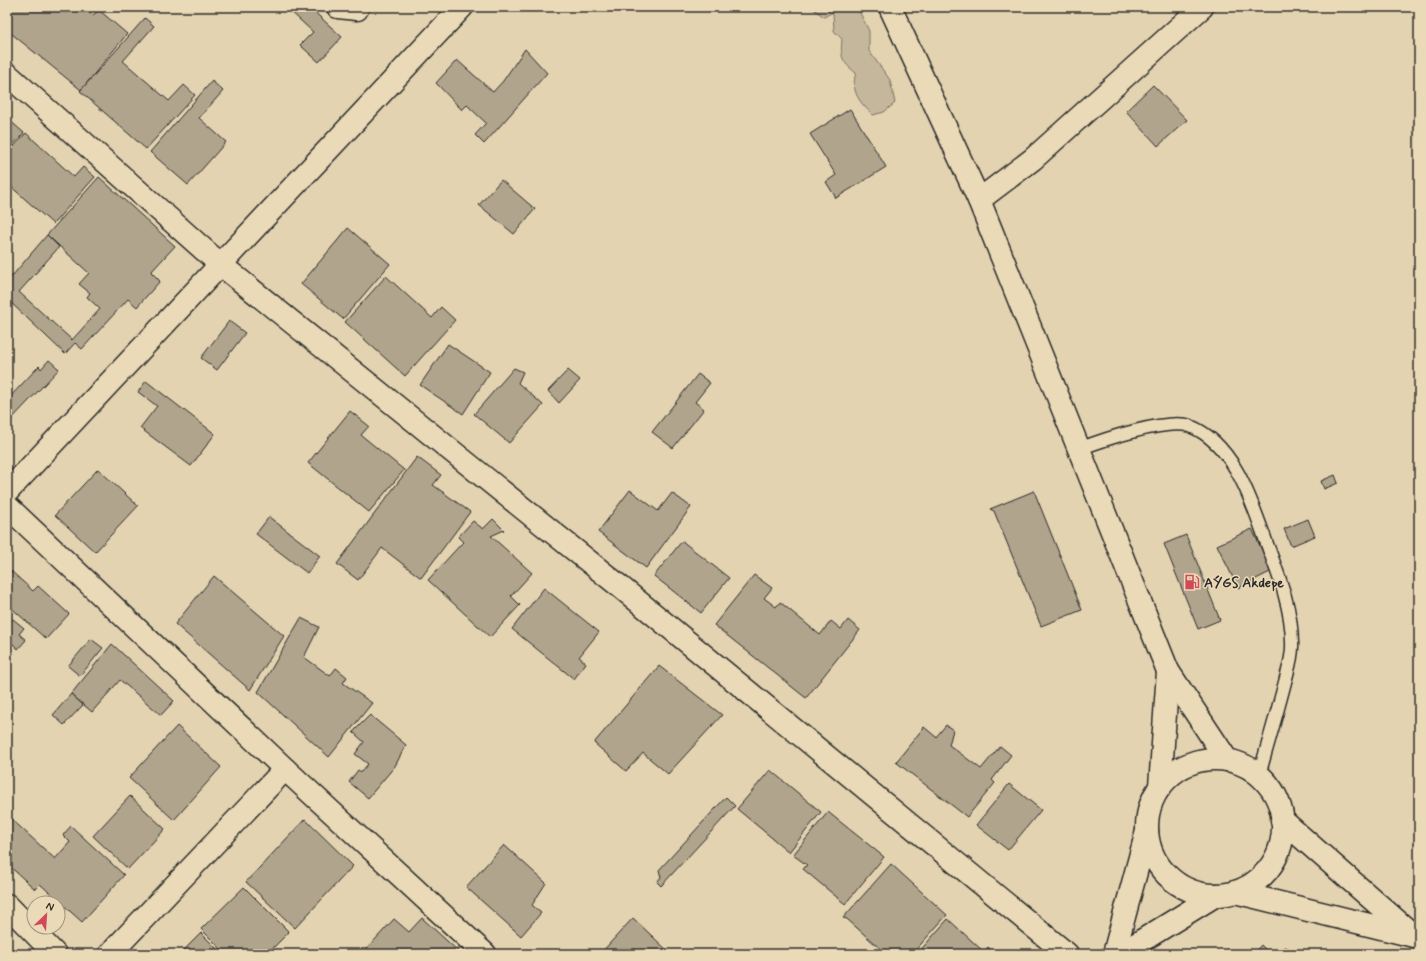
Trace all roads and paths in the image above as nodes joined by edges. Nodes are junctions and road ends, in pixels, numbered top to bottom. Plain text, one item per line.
1 (338, 7) edge
2 (358, 7) edge
3 (462, 7) edge
4 (890, 7) edge
5 (1202, 7) edge
6 (7, 74) edge
7 (979, 200) junction
8 (221, 265) junction
9 (1079, 449) junction
10 (7, 492) edge
11 (7, 506) edge
12 (1168, 671) junction
13 (1227, 760) junction
14 (285, 769) junction
15 (1259, 775) junction
16 (1160, 787) junction
17 (1282, 820) junction
18 (1147, 831) junction
19 (1225, 893) junction
20 (7, 905) edge
21 (1417, 937) edge
22 (55, 954) edge
23 (110, 954) edge
24 (485, 954) edge
25 (1067, 954) edge
26 (1114, 954) edge
27 (1120, 954) edge

1 - 2 street
3 - 8 street
4 - 7 street
5 - 7 street
6 - 8 street
7 - 9 street
8 - 10 street
8 - 25 street
9 - 12 street
9 - 15 lane
11 - 14 street
12 - 13 street
12 - 16 street
13 - 15 street
13 - 16 street
14 - 23 street
14 - 24 street
15 - 17 street
16 - 18 street
17 - 19 street
17 - 21 street
18 - 19 street
18 - 26 street
19 - 21 street
19 - 27 street
20 - 22 street

